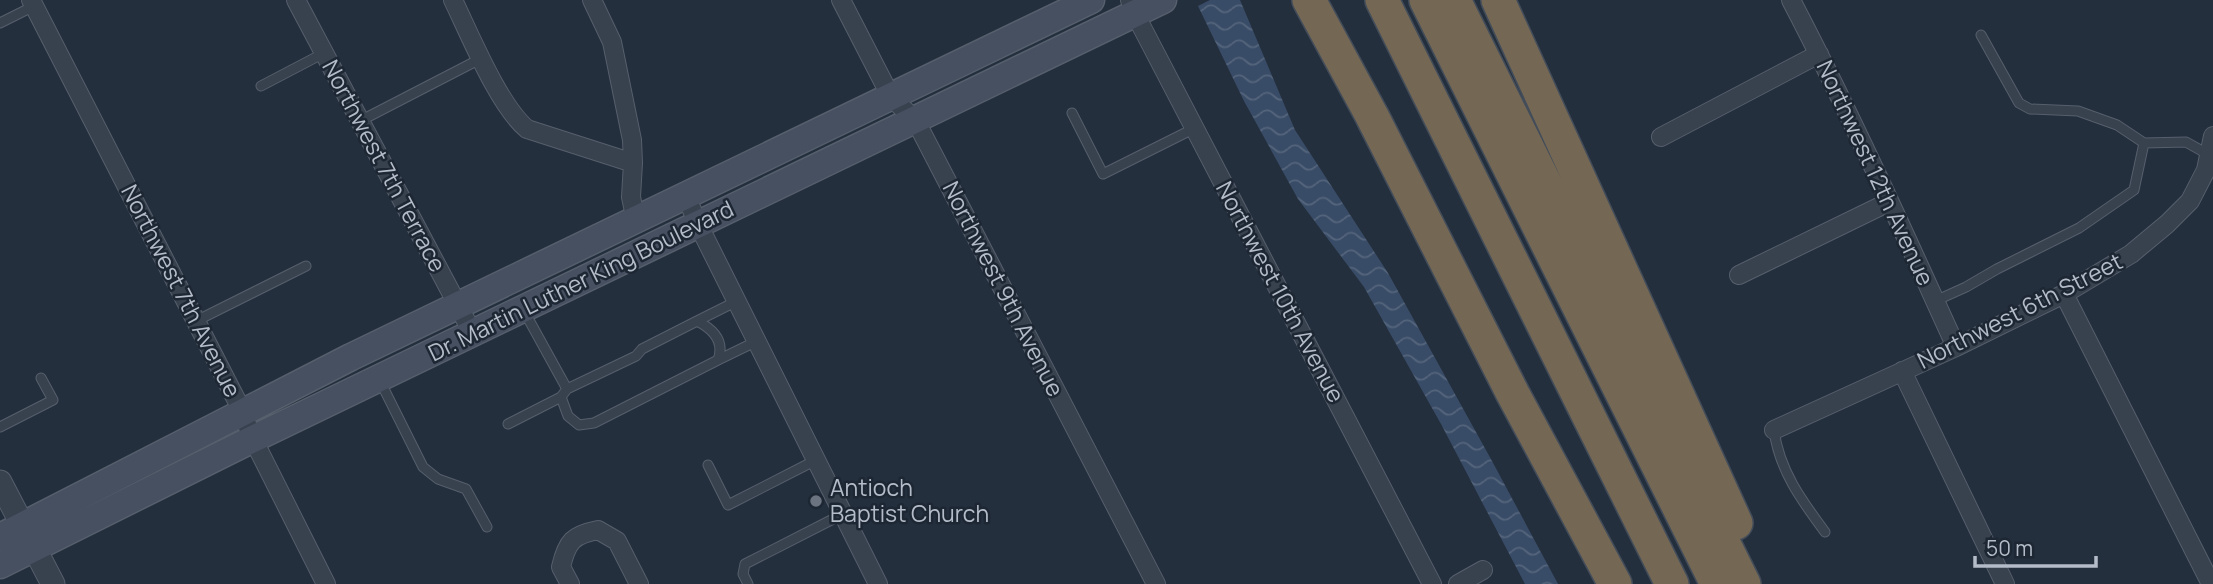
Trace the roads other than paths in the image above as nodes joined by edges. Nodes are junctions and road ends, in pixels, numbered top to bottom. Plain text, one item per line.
1 (296, 0) edge
2 (453, 0) edge
3 (592, 0) edge
4 (841, 0) edge
5 (1091, 0) edge
6 (1163, 0) edge
7 (1310, 0) edge
8 (1319, 0) edge
9 (1356, 0) edge
10 (1382, 0) edge
11 (1426, 0) edge
12 (1454, 0) edge
13 (1490, 0) edge
14 (1498, 0) edge
15 (1791, 0) edge
16 (36, 2) edge
17 (1133, 7) edge
18 (0, 23) edge
19 (1981, 35) dead end
20 (324, 53) junction
21 (1819, 54) junction
22 (482, 58) junction
23 (1525, 62) junction
24 (261, 86) dead end
25 (891, 97) junction
26 (1072, 113) dead end
27 (1371, 116) junction
28 (915, 120) junction
29 (360, 121) junction
30 (1195, 128) junction
31 (1661, 137) dead end
32 (2144, 142) junction
33 (2212, 149) edge
34 (634, 163) junction
35 (687, 196) junction
36 (1889, 202) junction
37 (636, 221) junction
38 (698, 224) junction
39 (306, 266) dead end
40 (1739, 275) dead end
41 (2064, 294) junction
42 (737, 301) junction
43 (1935, 301) junction
44 (458, 306) junction
45 (523, 308) junction
46 (196, 321) junction
47 (697, 321) junction
48 (472, 332) junction
49 (757, 341) junction
50 (1956, 347) junction
51 (718, 360) junction
52 (1902, 371) junction
53 (41, 378) dead end
54 (379, 378) junction
55 (564, 393) junction
56 (242, 411) junction
57 (508, 424) dead end
58 (0, 427) edge
59 (1774, 430) joint
60 (253, 439) junction
61 (816, 460) junction
62 (708, 466) dead end
63 (0, 482) edge
64 (843, 514) junction
65 (487, 527) dead end
66 (1825, 532) dead end
67 (19, 537) edge
68 (0, 565) edge
69 (1483, 570) dead end
70 (53, 584) edge
71 (326, 584) edge
72 (569, 584) edge
73 (639, 584) edge
74 (748, 584) edge
75 (878, 584) edge
76 (1156, 584) edge
77 (1432, 584) edge
78 (1458, 584) edge
79 (1615, 584) edge
80 (1647, 584) edge
81 (1672, 584) edge
82 (1717, 584) edge
83 (1744, 584) edge
84 (1760, 584) edge
85 (2006, 584) edge
86 (2211, 584) edge

1 - 20 street, Northwest 7th Terrace
2 - 22 street
3 - 34 street
4 - 25 street, Northwest 9th Avenue
5 - 25 main road, Dr. Martin Luther King Boulevard
6 - 17 main road, Dr. Martin Luther King Boulevard
7 - 27 highway
8 - 27 highway
9 - 80 highway
10 - 81 highway
11 - 82 highway
12 - 83 highway
13 - 23 highway
14 - 23 highway
15 - 21 street, Northwest 12th Avenue
16 - 18 lane
16 - 46 street, Northwest 7th Avenue
17 - 28 main road, Dr. Martin Luther King Boulevard
17 - 30 street, Northwest 10th Avenue
19 - 32 lane
20 - 24 lane
20 - 29 street, Northwest 7th Terrace
21 - 31 street
21 - 36 street, Northwest 12th Avenue
22 - 29 lane
22 - 34 street
23 - 84 highway
25 - 28 street, Northwest 9th Avenue
25 - 35 main road, Dr. Martin Luther King Boulevard
26 - 30 lane
27 - 79 highway
28 - 38 main road, Dr. Martin Luther King Boulevard
28 - 76 street, Northwest 9th Avenue
29 - 44 street, Northwest 7th Terrace
30 - 77 street, Northwest 10th Avenue
32 - 33 lane
32 - 43 lane
33 - 41 street, Northwest 6th Street
34 - 37 street
35 - 37 main road, Dr. Martin Luther King Boulevard
35 - 38 street
36 - 40 street
36 - 43 street, Northwest 12th Avenue
37 - 44 main road, Dr. Martin Luther King Boulevard
38 - 42 street
38 - 45 main road, Dr. Martin Luther King Boulevard
39 - 46 lane
41 - 50 street, Northwest 6th Street
41 - 86 street
42 - 47 lane
42 - 49 street
43 - 50 street, Northwest 12th Avenue
44 - 48 street, Northwest 7th Terrace
44 - 56 main road, Dr. Martin Luther King Boulevard
45 - 48 main road, Dr. Martin Luther King Boulevard
45 - 55 lane
46 - 56 street, Northwest 7th Avenue
47 - 51 lane
47 - 55 lane
48 - 54 main road, Dr. Martin Luther King Boulevard
49 - 51 lane
49 - 61 street
50 - 52 street, Northwest 6th Street
51 - 55 lane
52 - 59 street, Northwest 6th Street
52 - 85 street
53 - 58 lane
54 - 60 main road, Dr. Martin Luther King Boulevard
54 - 65 lane
55 - 57 lane
56 - 60 street, Northwest 7th Avenue
56 - 67 main road, Dr. Martin Luther King Boulevard
59 - 66 lane
60 - 67 main road, Dr. Martin Luther King Boulevard
60 - 71 street, Northwest 7th Avenue
61 - 62 lane
61 - 64 street
63 - 67 street
64 - 74 lane
64 - 75 street
67 - 68 main road, Dr. Martin Luther King Boulevard
67 - 70 street
69 - 78 street
72 - 73 street

